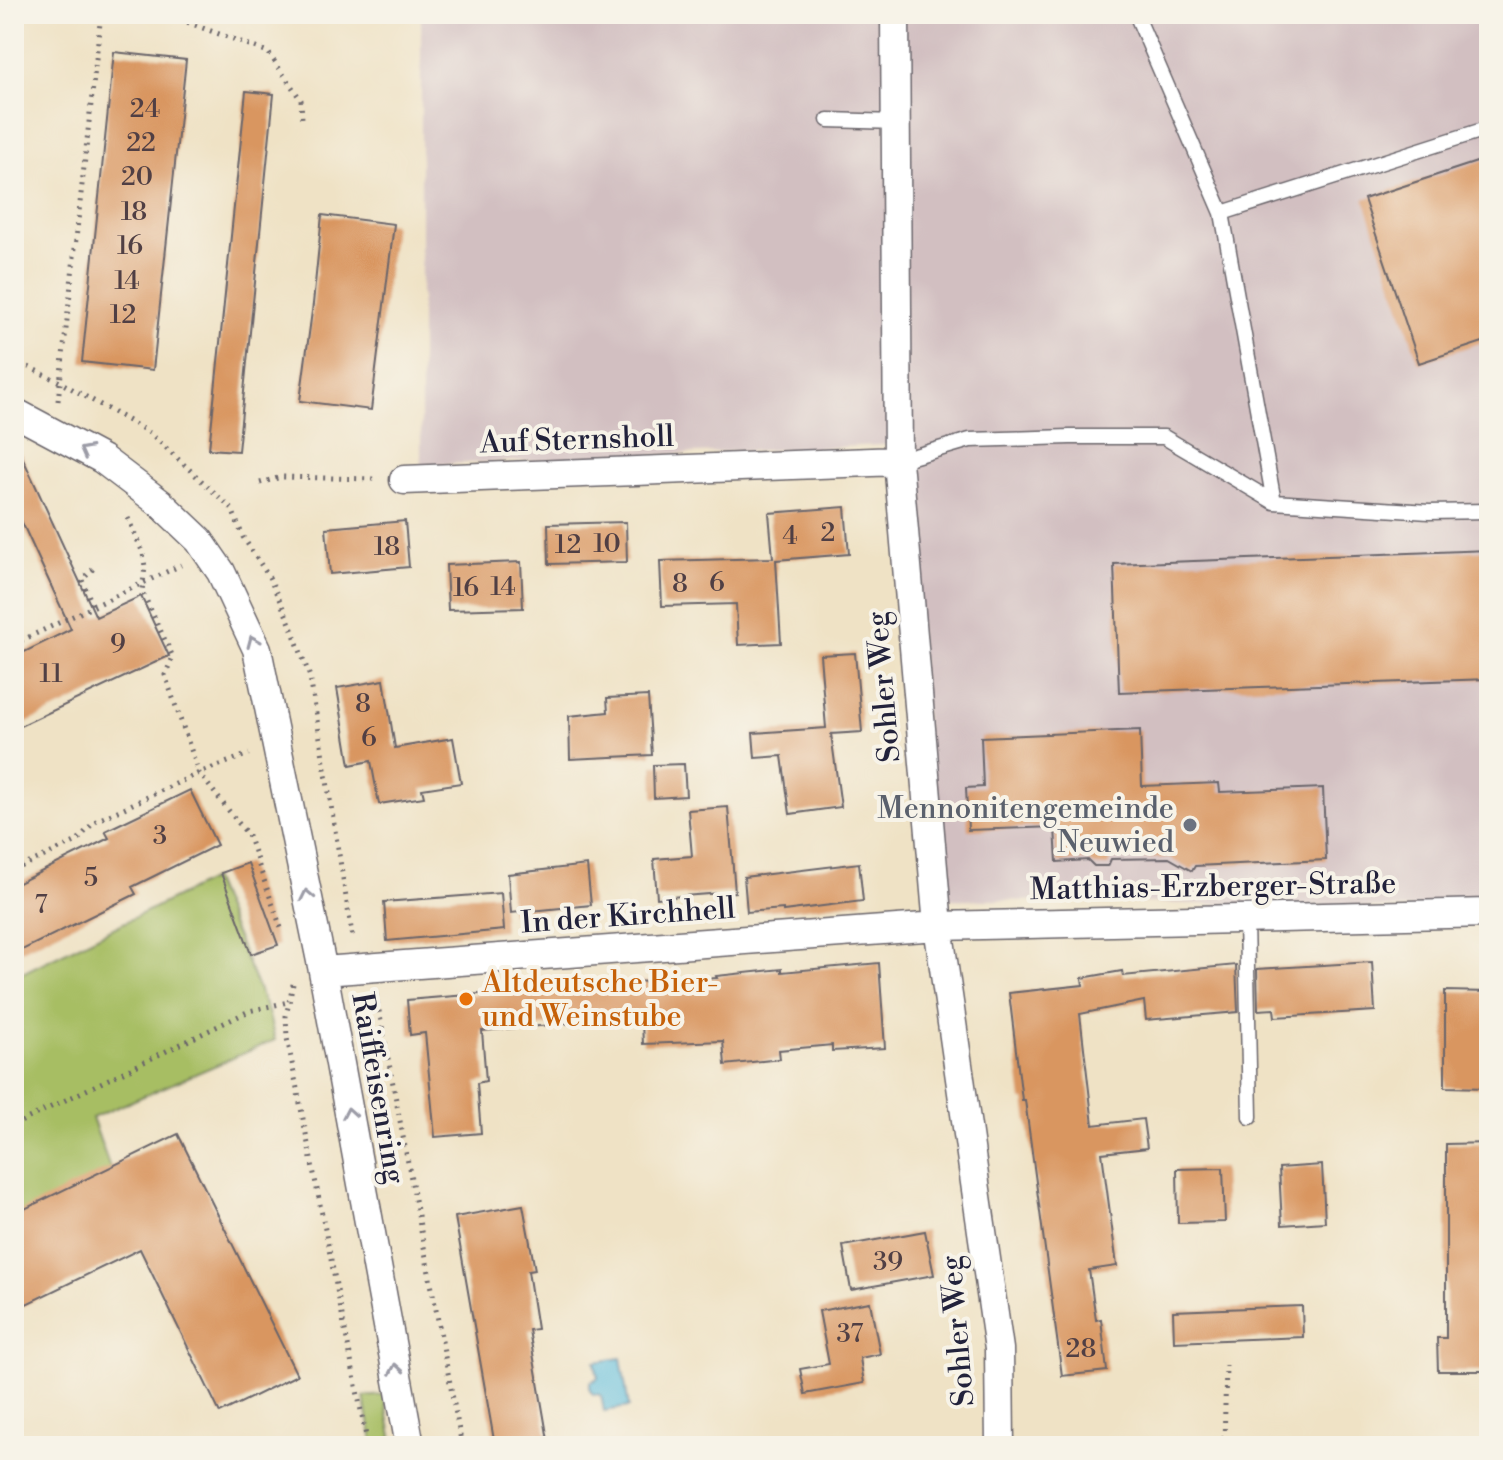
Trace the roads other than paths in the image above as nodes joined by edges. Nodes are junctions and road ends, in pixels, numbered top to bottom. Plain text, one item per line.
1 (895, 14) edge
2 (1136, 14) edge
3 (828, 120) dead end
4 (896, 122) junction
5 (1489, 128) edge
6 (1222, 213) junction
7 (14, 412) edge
8 (898, 461) junction
9 (404, 480) road end
10 (1274, 502) junction
11 (1489, 511) edge
12 (1489, 913) edge
13 (1246, 919) junction
14 (938, 926) junction
15 (323, 971) junction
16 (1250, 1117) dead end
17 (410, 1446) edge
18 (1000, 1446) edge

1 - 4 street, Sohler Weg
2 - 6 lane
3 - 4 lane
4 - 8 street, Sohler Weg
5 - 6 lane
6 - 10 lane
15 -> 7 street, Raiffeisenring
8 - 9 street, Auf Sternsholl
8 - 10 lane
8 - 14 street, Sohler Weg
10 - 11 lane
12 - 13 street, Matthias-Erzberger-Straße
13 - 14 street, Matthias-Erzberger-Straße
13 - 16 lane
14 - 15 street, In der Kirchhell
14 - 18 street, Sohler Weg
17 -> 15 street, Raiffeisenring

